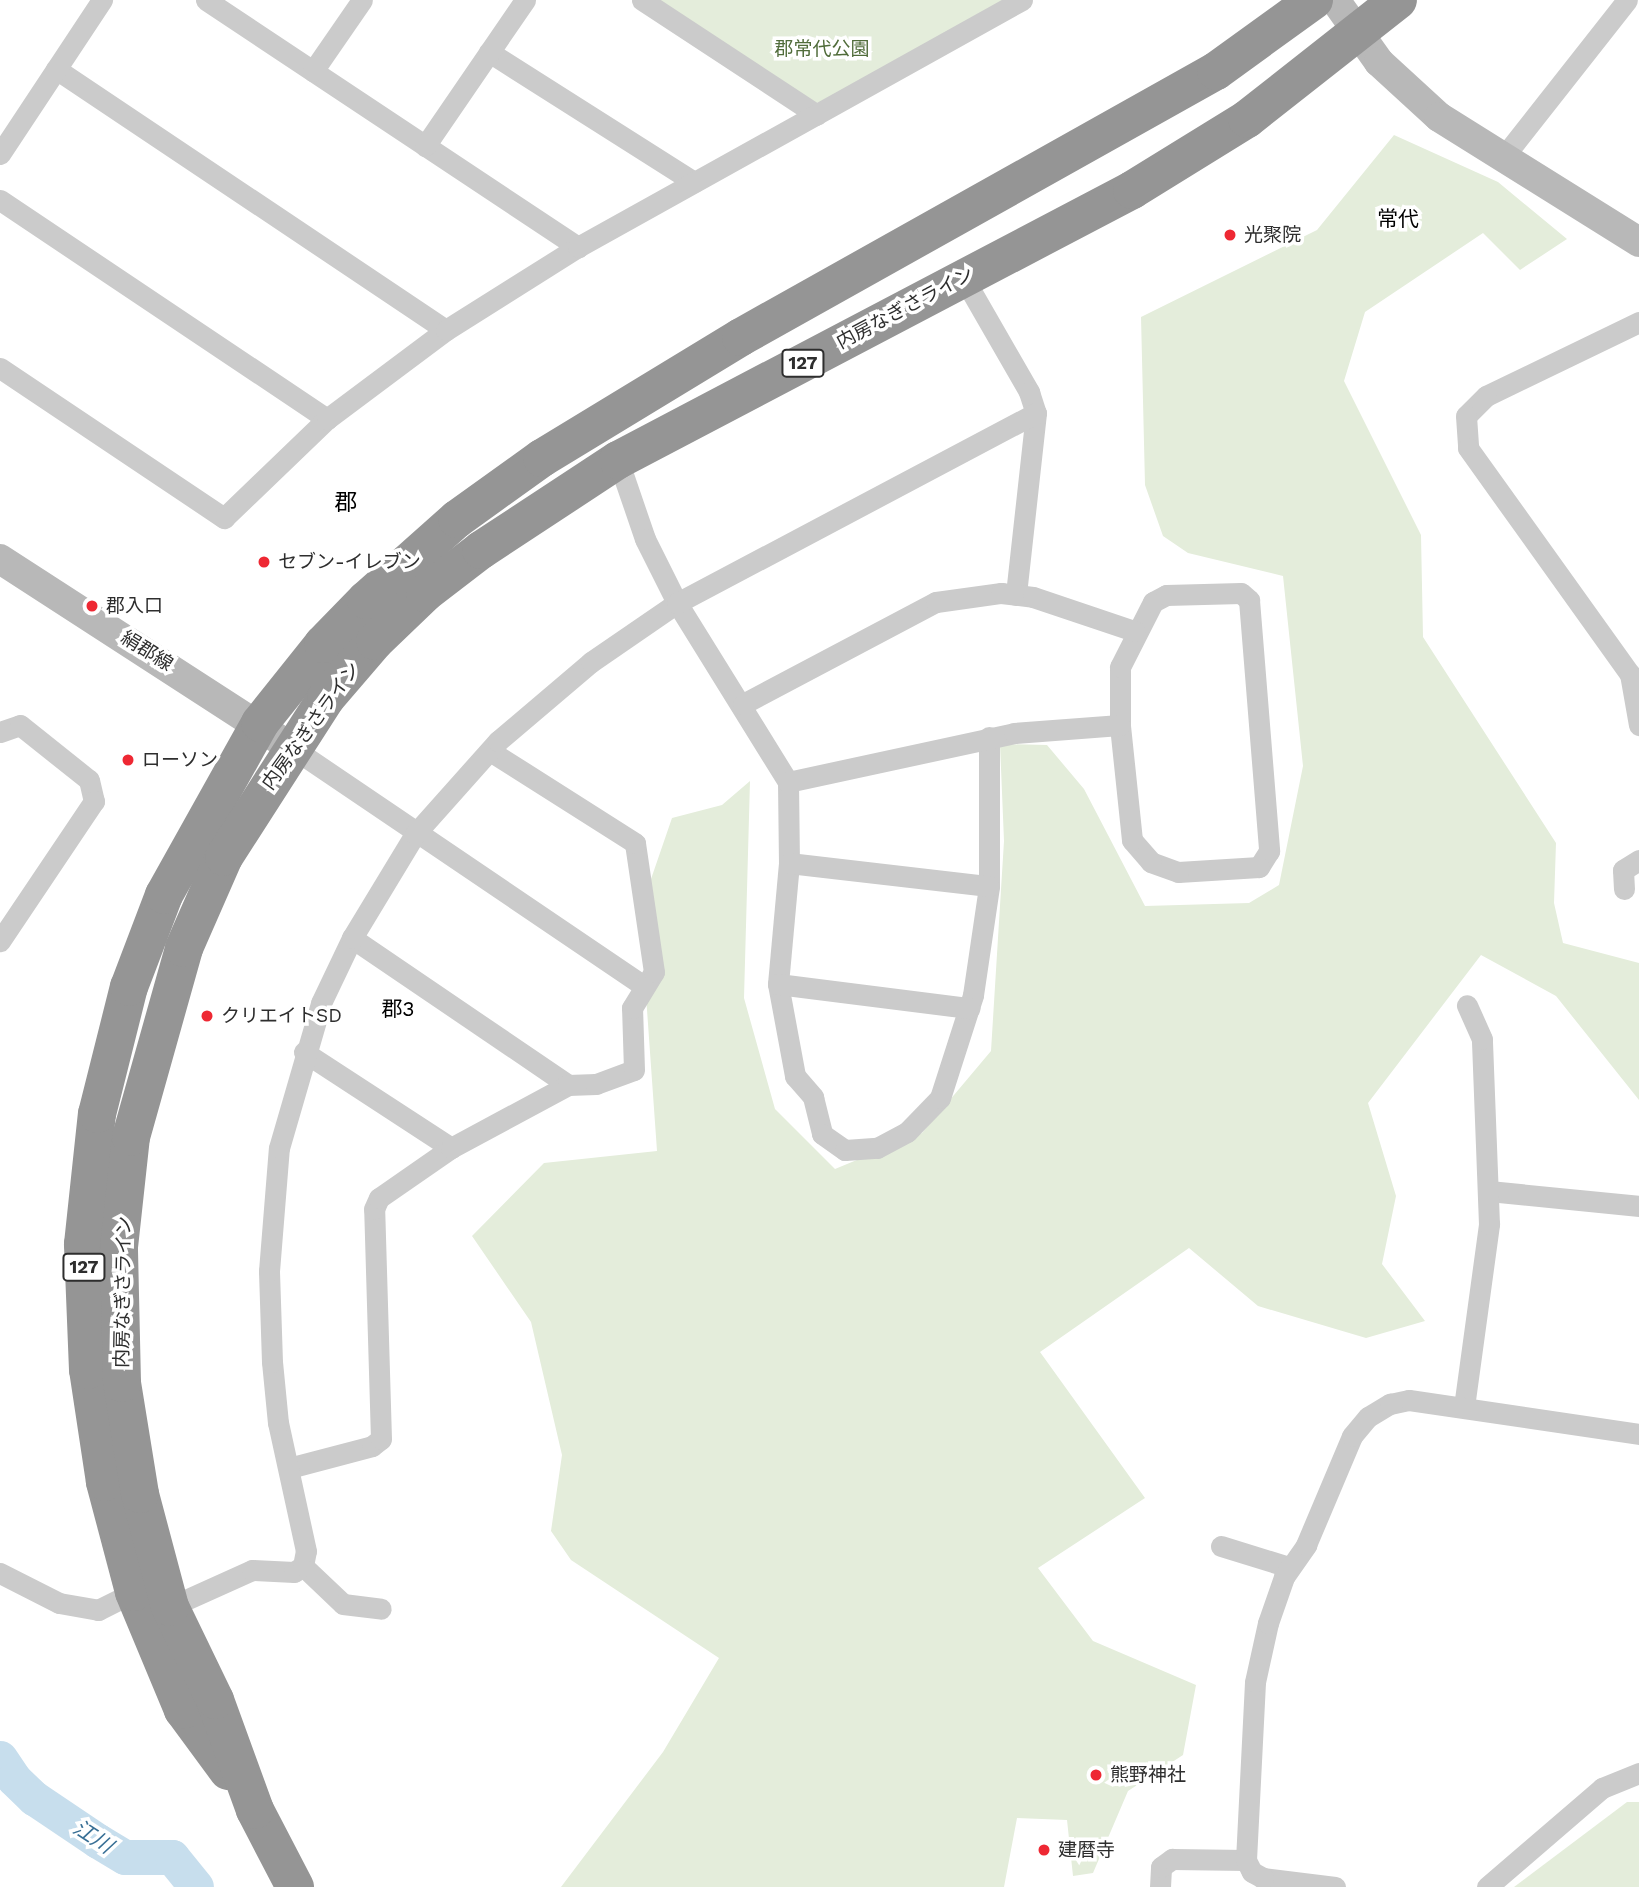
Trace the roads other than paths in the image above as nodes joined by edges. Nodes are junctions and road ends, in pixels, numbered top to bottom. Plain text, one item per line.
1 (102, 0) edge
2 (206, 0) edge
3 (362, 0) edge
4 (524, 0) edge
5 (642, 0) edge
6 (1022, 0) edge
7 (1314, 0) edge
8 (1335, 0) edge
9 (1398, 0) edge
10 (1627, 0) edge
11 (1359, 34) junction
12 (489, 52) junction
13 (56, 69) junction
14 (313, 71) junction
15 (817, 115) junction
16 (425, 146) junction
17 (0, 154) edge
18 (1504, 155) junction
19 (694, 183) junction
20 (0, 200) edge
21 (1639, 242) edge
22 (578, 247) junction
23 (963, 277) junction
24 (1639, 322) edge
25 (446, 330) junction
26 (0, 368) edge
27 (1036, 413) junction
28 (327, 419) junction
29 (618, 460) junction
30 (0, 559) edge
31 (1016, 595) junction
32 (677, 603) junction
33 (1134, 631) junction
34 (743, 704) junction
35 (260, 723) junction
36 (1120, 725) junction
37 (1639, 725) edge
38 (0, 732) edge
39 (989, 737) junction
40 (292, 747) junction
41 (490, 751) junction
42 (788, 782) junction
43 (415, 834) junction
44 (1639, 860) edge
45 (789, 863) junction
46 (989, 886) junction
47 (1624, 889) dead end
48 (352, 938) junction
49 (0, 941) edge
50 (778, 984) junction
51 (644, 986) junction
52 (1468, 1005) dead end
53 (969, 1009) junction
54 (304, 1052) junction
55 (568, 1085) junction
56 (451, 1148) junction
57 (1489, 1191) junction
58 (1639, 1206) edge
59 (1464, 1407) junction
60 (1639, 1434) edge
61 (289, 1468) junction
62 (1221, 1546) dead end
63 (303, 1566) junction
64 (1289, 1567) junction
65 (0, 1573) edge
66 (134, 1592) junction
67 (170, 1607) junction
68 (381, 1609) dead end
69 (1639, 1773) edge
70 (256, 1810) junction
71 (1246, 1860) junction
72 (295, 1887) edge
73 (1160, 1887) edge
74 (1335, 1887) edge
75 (1486, 1887) edge

1 - 13 street
2 - 14 street
3 - 14 street
4 - 12 street
5 - 15 street
6 - 15 street
7 - 35 highway, 内房なぎさライン / 127
8 - 11 street
9 - 11 highway, 内房なぎさライン / 127
10 - 18 street
11 - 18 street
11 - 23 highway, 内房なぎさライン / 127
12 - 16 street
12 - 19 street
13 - 17 street
13 - 25 street
14 - 16 street
15 - 19 street
16 - 22 street
18 - 21 street
19 - 22 street
20 - 28 street
22 - 25 street
23 - 27 street
23 - 29 highway, 内房なぎさライン / 127
24 - 37 street
25 - 28 street
26 - 28 street
27 - 31 street
27 - 32 street
29 - 32 street
29 - 40 highway, 内房なぎさライン / 127
30 - 35 street, 絹郡線
31 - 33 street
31 - 34 street
32 - 34 street
32 - 41 street
33 - 36 street
33 - 36 street
34 - 42 street
35 - 40 street, 絹郡線
35 - 66 highway, 内房なぎさライン / 127
36 - 39 street
38 - 49 street
39 - 42 street
39 - 46 street
40 - 43 street
40 - 67 highway, 内房なぎさライン / 127
41 - 43 street
41 - 51 street
42 - 45 street
43 - 48 street
43 - 51 street
44 - 47 street
45 - 46 street
45 - 50 street
46 - 53 street
48 - 54 street
48 - 55 street
50 - 53 street
50 - 53 street
51 - 55 street
52 - 57 street
54 - 56 street
54 - 61 street
55 - 56 street
56 - 61 street
57 - 58 street
57 - 59 street
59 - 60 street
59 - 64 street
61 - 63 street
62 - 64 street
63 - 67 street
63 - 68 street
64 - 71 street
65 - 66 street
66 - 70 highway, 内房なぎさライン / 127
67 - 70 highway, 内房なぎさライン / 127
69 - 75 street
70 - 72 highway, 内房なぎさライン / 127
71 - 73 street
71 - 74 street

